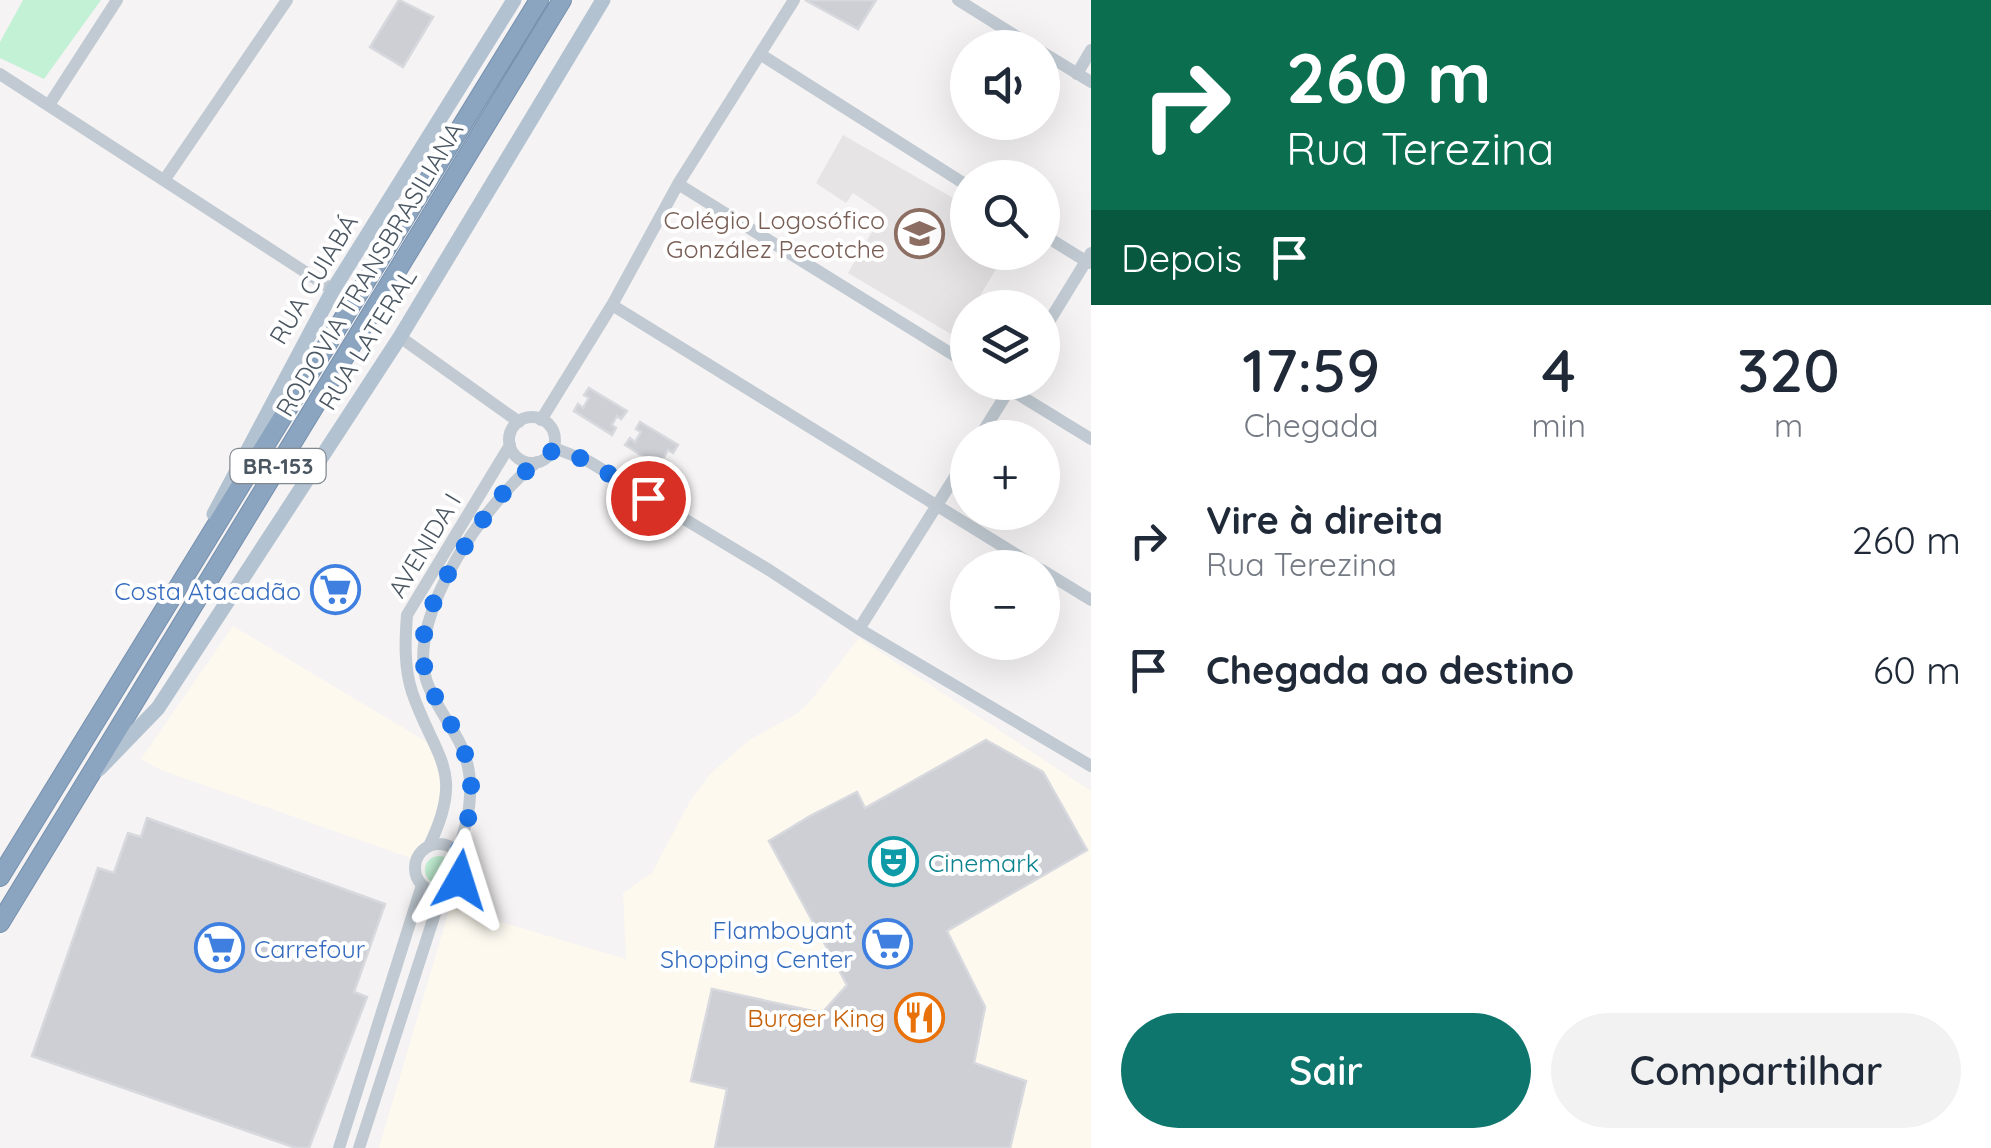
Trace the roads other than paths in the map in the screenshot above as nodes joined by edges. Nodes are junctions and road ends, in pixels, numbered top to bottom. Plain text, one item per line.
1 (117, 0) edge
2 (287, 0) edge
3 (514, 0) edge
4 (539, 0) edge
5 (602, 0) edge
6 (794, 0) edge
7 (958, 0) edge
8 (562, 3) edge
9 (1006, 30) edge
10 (1091, 50) edge
11 (760, 54) junction
12 (1060, 63) edge
13 (0, 74) edge
14 (1077, 74) junction
15 (1091, 82) edge
16 (49, 105) junction
17 (950, 175) edge
18 (165, 179) junction
19 (678, 184) junction
20 (1060, 244) edge
21 (1089, 259) edge
22 (333, 290) junction
23 (612, 305) junction
24 (1060, 305) edge
25 (400, 337) junction
26 (950, 353) edge
27 (1030, 400) edge
28 (541, 420) junction
29 (519, 422) junction
30 (1091, 439) edge
31 (510, 446) junction
32 (554, 448) junction
33 (538, 462) junction
34 (950, 485) edge
35 (937, 506) junction
36 (1009, 550) edge
37 (1060, 581) edge
38 (174, 594) junction
39 (1091, 600) edge
40 (859, 629) junction
41 (1091, 766) edge
42 (83, 786) junction
43 (429, 846) junction
44 (458, 852) junction
45 (0, 877) edge
46 (422, 885) junction
47 (442, 892) junction
48 (0, 923) edge
49 (338, 1148) edge
50 (359, 1148) edge

1 - 16 street
2 - 18 street
3 - 22 main road, RUA CUIABÁ
4 - 38 highway, RODOVIA TRANSBRASILIANA / BR-153
5 - 25 main road, RUA LATERAL
6 - 11 street
7 - 9 street
8 - 42 highway, RODOVIA TRANSBRASILIANA / BR-153
10 - 14 street
11 - 17 street
11 - 19 street
12 - 14 street
13 - 16 street
14 - 15 street
16 - 18 street
18 - 22 street
19 - 23 street
19 - 26 street
20 - 21 street
21 - 24 street
22 - 38 main road, RUA CUIABÁ
23 - 28 street
23 - 35 street
25 - 29 street
25 - 42 main road, RUA LATERAL
27 - 30 street
28 - 29 street
28 - 32 street
29 - 31 street
31 - 33 street
31 - 43 street, AVENIDA I
32 - 33 street
32 - 40 street
33 - 44 street, AVENIDA I
34 - 35 street
35 - 36 street
35 - 40 street
37 - 39 street
38 - 45 highway, RODOVIA TRANSBRASILIANA / BR-153
40 - 41 street
42 - 48 highway, RODOVIA TRANSBRASILIANA / BR-153
43 - 44 street
43 - 46 street
44 - 47 street
46 - 47 street
46 - 49 street
47 - 50 street

